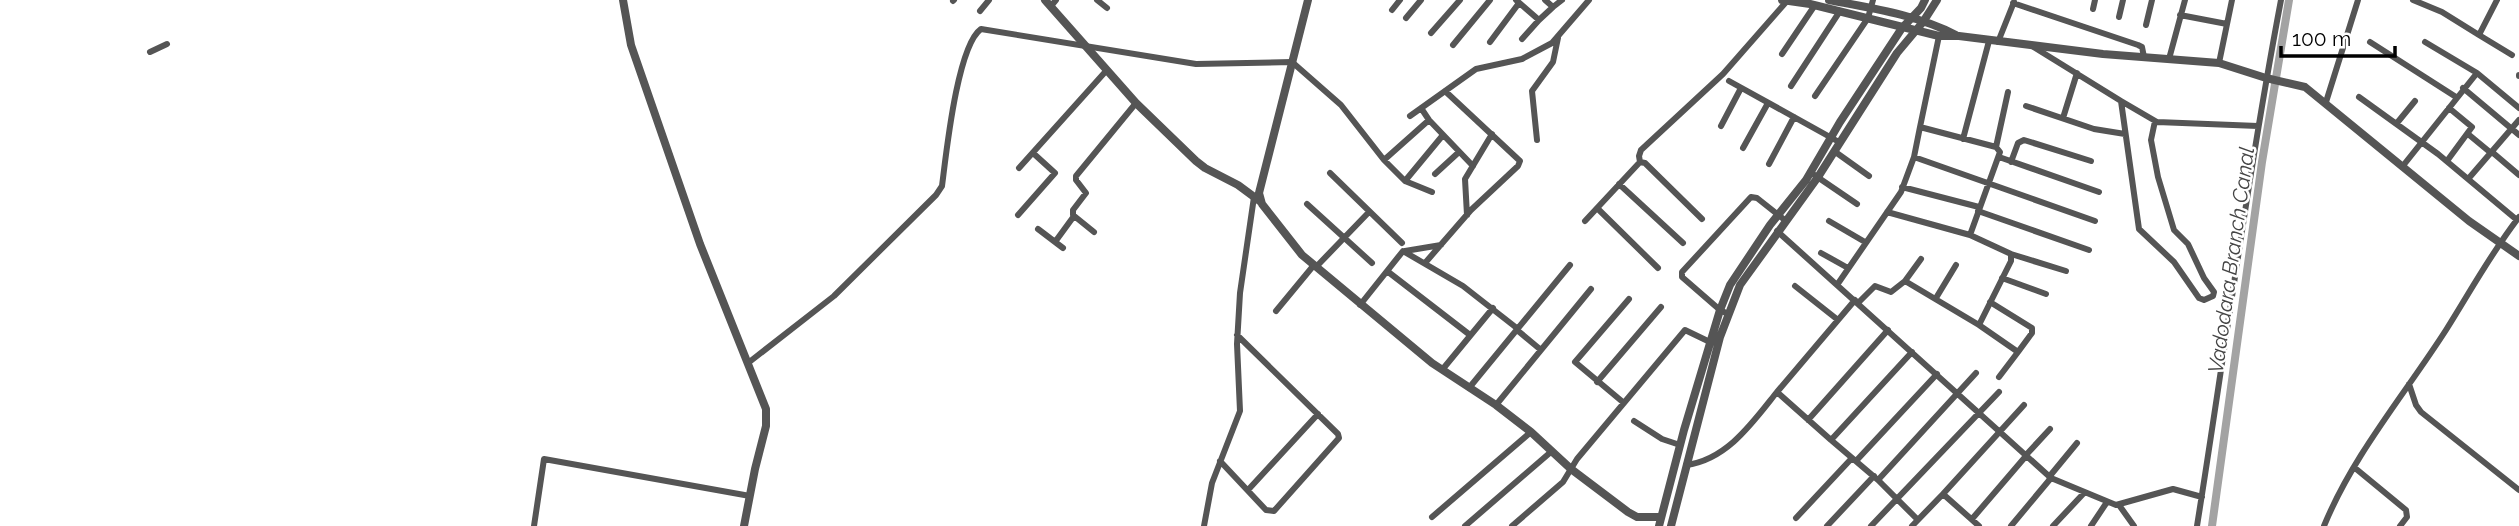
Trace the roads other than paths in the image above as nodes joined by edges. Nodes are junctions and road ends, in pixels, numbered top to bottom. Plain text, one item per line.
1 (624, 0) edge
2 (989, 0) edge
3 (1097, 0) edge
4 (1308, 0) edge
5 (1400, 0) edge
6 (1422, 0) edge
7 (1460, 0) edge
8 (1490, 0) edge
9 (1545, 0) edge
10 (1562, 0) edge
11 (1589, 0) edge
12 (1829, 0) edge
13 (1925, 0) edge
14 (1937, 0) edge
15 (2095, 0) edge
16 (2123, 0) edge
17 (2152, 0) edge
18 (2185, 0) edge
19 (2232, 0) edge
20 (2281, 0) edge
21 (2358, 0) edge
22 (2413, 0) edge
23 (2497, 0) edge
24 (1517, 1) edge
25 (1784, 1) edge
26 (1051, 2) edge
27 (2014, 2) edge
28 (1872, 4) edge
29 (1815, 5) junction
30 (1553, 7) junction
31 (1107, 8) dead end
32 (1392, 9) dead end
33 (2092, 9) dead end
34 (980, 10) dead end
35 (1840, 11) junction
36 (2180, 15) junction
37 (2119, 17) dead end
38 (1406, 18) dead end
39 (1868, 18) junction
40 (1911, 19) junction
41 (1539, 20) junction
42 (1923, 22) junction
43 (2227, 24) junction
44 (2146, 25) dead end
45 (1902, 28) junction
46 (1914, 32) junction
47 (1431, 33) dead end
48 (1939, 36) junction
49 (1959, 36) junction
50 (2479, 36) junction
51 (1559, 37) junction
52 (1522, 39) dead end
53 (1490, 42) dead end
54 (1993, 42) junction
55 (2370, 42) dead end
56 (2425, 42) dead end
57 (167, 44) dead end
58 (1083, 44) junction
59 (1453, 46) dead end
60 (2032, 46) junction
61 (150, 52) dead end
62 (1782, 54) dead end
63 (2512, 55) dead end
64 (2144, 57) junction
65 (2169, 59) junction
66 (1292, 62) junction
67 (2219, 63) junction
68 (1106, 71) junction
69 (2077, 73) junction
70 (2477, 73) junction
71 (2268, 79) junction
72 (1729, 81) dead end
73 (1791, 86) dead end
74 (1741, 88) junction
75 (2463, 88) junction
76 (1446, 91) junction
77 (2008, 92) dead end
78 (1815, 96) dead end
79 (2359, 97) dead end
80 (2456, 97) junction
81 (2121, 101) junction
82 (2415, 101) dead end
83 (2326, 102) junction
84 (1136, 103) junction
85 (1768, 103) junction
86 (2026, 106) dead end
87 (1422, 108) junction
88 (2449, 108) junction
89 (2519, 108) edge
90 (1410, 116) dead end
91 (1794, 117) junction
92 (2063, 118) junction
93 (1429, 120) junction
94 (2519, 120) edge
95 (2154, 121) junction
96 (2397, 123) junction
97 (1721, 126) dead end
98 (2258, 126) junction
99 (1920, 127) junction
100 (2512, 129) junction
101 (1492, 134) junction
102 (2125, 134) junction
103 (2468, 134) junction
104 (1443, 135) junction
105 (2519, 135) edge
106 (1832, 136) junction
107 (1963, 139) junction
108 (1537, 141) dead end
109 (1839, 142) junction
110 (2423, 142) junction
111 (1996, 147) junction
112 (1743, 148) dead end
113 (1834, 151) junction
114 (1459, 152) junction
115 (2491, 152) junction
116 (1032, 153) junction
117 (1914, 157) junction
118 (1999, 157) junction
119 (1384, 160) junction
120 (2091, 161) dead end
121 (2447, 161) junction
122 (1640, 162) junction
123 (2011, 162) junction
124 (1769, 164) dead end
125 (1473, 166) junction
126 (2402, 167) junction
127 (1018, 168) dead end
128 (1330, 173) dead end
129 (1435, 174) dead end
130 (1814, 174) junction
131 (2519, 175) edge
132 (1869, 176) dead end
133 (2469, 178) junction
134 (1405, 181) junction
135 (1619, 184) junction
136 (1987, 184) junction
137 (1902, 187) junction
138 (1432, 192) dead end
139 (2099, 192) dead end
140 (1257, 200) junction
141 (1307, 204) dead end
142 (1857, 204) dead end
143 (1597, 208) junction
144 (1978, 209) junction
145 (1369, 212) junction
146 (1886, 212) junction
147 (1018, 215) dead end
148 (1467, 215) junction
149 (1778, 215) junction
150 (1074, 216) junction
151 (2518, 218) edge
152 (1702, 219) dead end
153 (1585, 221) dead end
154 (1786, 221) junction
155 (1829, 221) dead end
156 (2095, 221) dead end
157 (1038, 229) dead end
158 (1777, 231) junction
159 (1094, 232) dead end
160 (1970, 235) junction
161 (1344, 239) junction
162 (1055, 242) junction
163 (1865, 242) junction
164 (2499, 242) junction
165 (1683, 243) dead end
166 (1441, 245) junction
167 (1402, 247) junction
168 (1063, 248) dead end
169 (2089, 250) dead end
170 (1821, 253) dead end
171 (2011, 254) junction
172 (2519, 256) edge
173 (1921, 259) dead end
174 (1425, 263) junction
175 (1372, 264) dead end
176 (1570, 265) dead end
177 (1956, 265) dead end
178 (1315, 266) junction
179 (1658, 268) dead end
180 (1848, 268) junction
181 (1387, 271) junction
182 (2066, 271) dead end
183 (2002, 278) junction
184 (1905, 281) junction
185 (1838, 285) junction
186 (1795, 286) dead end
187 (1591, 289) dead end
188 (2046, 294) dead end
189 (1936, 298) junction
190 (1629, 299) dead end
191 (1857, 302) junction
192 (1990, 302) junction
193 (1360, 305) junction
194 (1661, 307) dead end
195 (1493, 308) junction
196 (1276, 311) dead end
197 (1724, 312) junction
198 (1838, 320) junction
199 (1979, 325) junction
200 (1518, 330) junction
201 (1888, 330) junction
202 (1237, 335) junction
203 (1470, 335) junction
204 (1712, 343) junction
205 (1541, 350) junction
206 (1912, 352) junction
207 (2018, 352) junction
208 (748, 363) junction
209 (1441, 370) junction
210 (1976, 373) dead end
211 (1937, 374) junction
212 (1999, 377) dead end
213 (1597, 382) junction
214 (2409, 384) junction
215 (1469, 388) junction
216 (1998, 391) dead end
217 (1777, 392) junction
218 (1958, 392) junction
219 (1624, 403) junction
220 (1496, 405) junction
221 (2024, 405) dead end
222 (1979, 412) junction
223 (1318, 414) junction
224 (1808, 420) junction
225 (1634, 421) dead end
226 (2050, 429) dead end
227 (2000, 431) junction
228 (1531, 432) junction
229 (1831, 440) junction
230 (2077, 443) dead end
231 (1680, 445) junction
232 (1552, 451) junction
233 (2026, 456) junction
234 (1854, 459) junction
235 (1220, 461) junction
236 (1686, 465) junction
237 (2355, 468) junction
238 (1571, 469) junction
239 (2050, 477) junction
240 (1876, 478) junction
241 (1248, 490) junction
242 (2519, 490) edge
243 (2084, 493) junction
244 (1944, 494) junction
245 (750, 495) junction
246 (2202, 496) junction
247 (1896, 500) junction
248 (2107, 502) junction
249 (2119, 505) junction
250 (1432, 517) dead end
251 (1796, 518) dead end
252 (1972, 519) junction
253 (2405, 519) junction
254 (1919, 520) junction
255 (1660, 522) edge
256 (534, 526) edge
257 (744, 526) edge
258 (1204, 526) edge
259 (1465, 526) edge
260 (1512, 526) edge
261 (1671, 526) edge
262 (1827, 526) edge
263 (1871, 526) edge
264 (1912, 526) edge
265 (1979, 526) edge
266 (2011, 526) edge
267 (2053, 526) edge
268 (2091, 526) edge
269 (2134, 526) edge
270 (2197, 526) edge
271 (2323, 526) edge
272 (2400, 526) edge
273 (2413, 526) edge

1 - 208 street
2 - 34 street
3 - 31 street
4 - 66 street
5 - 32 street
6 - 38 street
7 - 47 street
8 - 59 street
9 - 30 street
10 - 30 street
11 - 51 street
12 - 28 street
13 - 40 street
14 - 42 street
15 - 33 street
16 - 37 street
17 - 44 street
18 - 36 street
19 - 43 street
20 - 71 street
21 - 83 street
22 - 50 street
23 - 50 street
24 - 41 street
24 - 53 street
25 - 29 street
25 - 122 street
26 - 58 street
27 - 54 street
27 - 64 street
28 - 39 street
28 - 40 street
29 - 35 street
29 - 62 street
30 - 41 street
35 - 39 street
35 - 73 street
36 - 43 street
36 - 65 street
39 - 45 street
39 - 78 street
40 - 42 street
40 - 45 street
41 - 52 street
42 - 46 street
42 - 49 street
43 - 67 street
45 - 46 street
45 - 106 street
46 - 48 street
46 - 109 street
48 - 49 street
48 - 99 street
49 - 54 street
50 - 63 street
51 - 76 street
51 - 108 street
54 - 60 street
54 - 107 street
55 - 80 street
56 - 70 street
57 - 61 street
58 - 66 street
58 - 68 street
58 - 208 street
60 - 64 street
60 - 69 street
64 - 65 street
65 - 67 street
66 - 119 street
66 - 140 street
67 - 71 street
68 - 84 street
68 - 116 street
69 - 81 street
69 - 92 street
70 - 75 street
70 - 89 street
71 - 83 street
71 - 98 street
72 - 74 street
74 - 85 street
74 - 97 street
75 - 80 street
75 - 100 street
76 - 87 street
76 - 101 street
77 - 111 street
79 - 96 street
80 - 88 street
81 - 95 street
81 - 102 street
82 - 96 street
83 - 126 street
84 - 140 street
84 - 150 street
85 - 91 street
85 - 112 street
86 - 92 street
87 - 90 street
87 - 93 street
88 - 103 street
88 - 110 street
91 - 106 street
91 - 124 street
92 - 102 street
93 - 104 street
93 - 119 street
94 - 100 street
95 - 98 street
95 - 102 street
96 - 110 street
98 - 246 street
99 - 107 street
99 - 117 street
100 - 105 street
100 - 115 street
101 - 125 street
101 - 148 street
103 - 115 street
103 - 121 street
104 - 114 street
104 - 134 street
106 - 109 street
106 - 130 street
107 - 111 street
109 - 113 street
110 - 121 street
110 - 126 street
111 - 118 street
113 - 130 street
113 - 132 street
114 - 125 street
114 - 129 street
115 - 131 street
115 - 133 street
116 - 127 street
116 - 147 street
117 - 136 street
117 - 137 street
118 - 123 street
118 - 136 street
119 - 134 street
120 - 123 street
121 - 133 street
122 - 135 street
122 - 152 street
123 - 139 street
125 - 148 street
126 - 164 street
128 - 145 street
130 - 142 street
130 - 149 street
130 - 154 street
133 - 151 street
134 - 138 street
135 - 143 street
135 - 165 street
136 - 144 street
136 - 156 street
137 - 144 street
137 - 146 street
140 - 178 street
140 - 202 street
141 - 161 street
143 - 153 street
143 - 179 street
144 - 160 street
144 - 169 street
145 - 161 street
145 - 167 street
146 - 160 street
146 - 163 street
148 - 166 street
149 - 154 street
149 - 197 street
149 - 197 street
150 - 159 street
150 - 162 street
151 - 164 street
154 - 158 street
155 - 163 street
157 - 162 street
158 - 185 street
158 - 197 street
160 - 171 street
161 - 175 street
161 - 178 street
162 - 168 street
163 - 180 street
164 - 172 street
164 - 214 street
166 - 167 street
166 - 174 street
167 - 174 street
167 - 181 street
170 - 180 street
171 - 182 street
171 - 183 street
173 - 184 street
174 - 195 street
176 - 200 street
177 - 189 street
178 - 193 street
178 - 196 street
180 - 185 street
181 - 193 street
181 - 203 street
183 - 188 street
183 - 192 street
184 - 189 street
184 - 191 street
185 - 191 street
186 - 198 street
187 - 205 street
189 - 199 street
190 - 213 street
191 - 198 street
191 - 201 street
192 - 199 street
192 - 207 street
193 - 209 street
194 - 213 street
195 - 200 street
195 - 203 street
197 - 204 street
197 - 236 street
198 - 217 street
199 - 207 street
200 - 205 street
200 - 215 street
201 - 206 street
201 - 224 street
202 - 223 street
202 - 235 street
203 - 209 street
204 - 219 street
204 - 231 street
205 - 220 street
206 - 211 street
206 - 229 street
207 - 212 street
208 - 245 street
209 - 215 street
210 - 218 street
211 - 218 street
211 - 234 street
213 - 219 street
214 - 237 street
214 - 242 street
215 - 220 street
216 - 222 street
217 - 224 street
217 - 236 street
218 - 222 street
218 - 240 street
219 - 238 street
220 - 228 street
221 - 227 street
222 - 227 street
222 - 247 street
223 - 241 street
223 - 241 street
224 - 229 street
225 - 231 street
226 - 233 street
227 - 233 street
227 - 244 street
228 - 232 street
228 - 250 street
229 - 234 street
230 - 239 street
231 - 255 street
232 - 238 street
232 - 259 street
233 - 239 street
233 - 252 street
234 - 240 street
234 - 251 street
235 - 241 street
235 - 258 street
236 - 261 street
237 - 253 street
237 - 271 street
238 - 255 street
238 - 260 street
239 - 243 street
239 - 266 street
240 - 247 street
240 - 262 street
243 - 248 street
243 - 267 street
244 - 252 street
244 - 254 street
245 - 256 street
245 - 257 street
246 - 249 street
246 - 270 street
247 - 254 street
247 - 263 street
248 - 249 street
248 - 268 street
249 - 269 street
252 - 265 street
253 - 272 street
253 - 273 street
254 - 264 street

